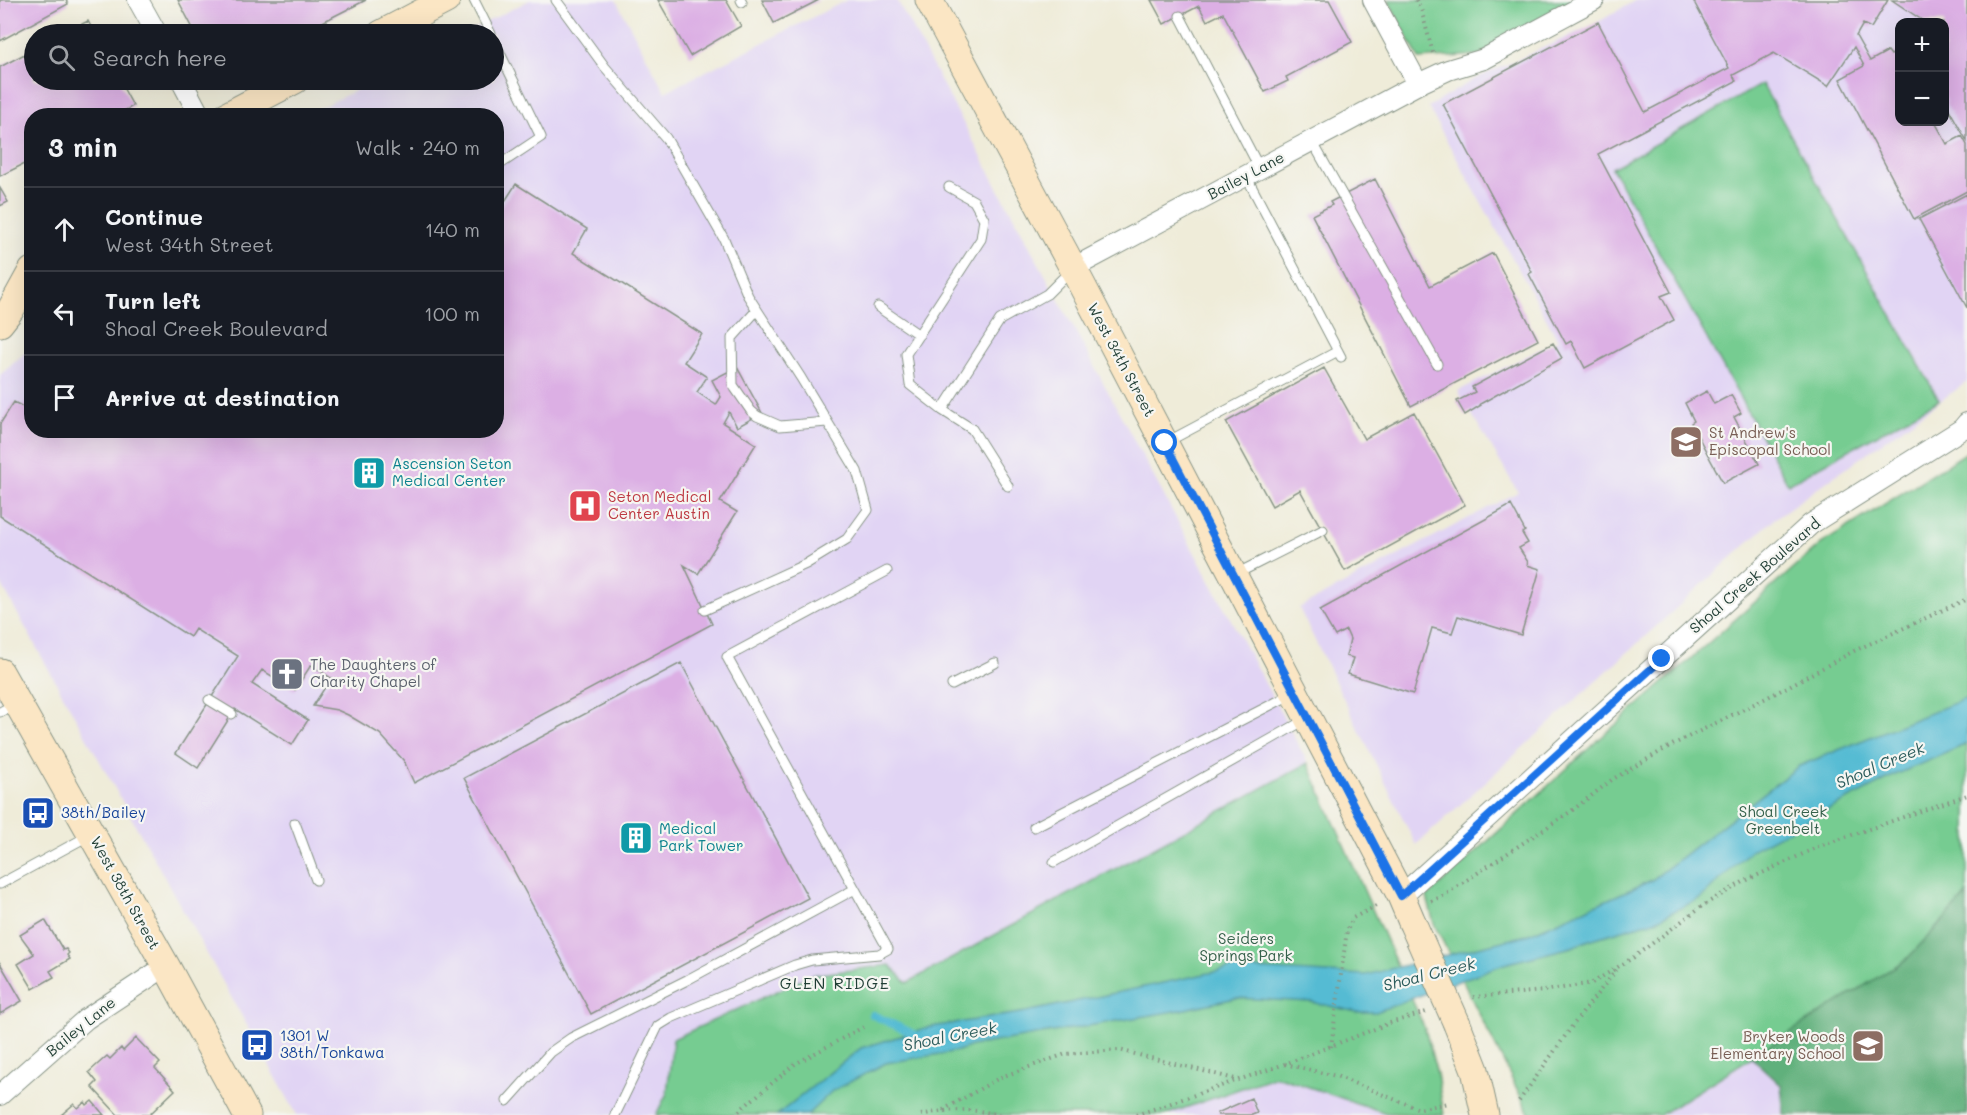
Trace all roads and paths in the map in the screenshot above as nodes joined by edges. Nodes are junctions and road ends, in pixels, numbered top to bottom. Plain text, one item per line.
1 (138, 0) edge
2 (446, 0) edge
3 (474, 0) edge
4 (556, 0) edge
5 (929, 0) edge
6 (1373, 0) edge
7 (1416, 0) edge
8 (1594, 0) edge
9 (1180, 16) dead end
10 (151, 24) edge
11 (400, 24) edge
12 (485, 24) edge
13 (1434, 56) dead end
14 (504, 61) edge
15 (1419, 84) junction
16 (186, 90) edge
17 (276, 90) edge
18 (196, 108) edge
19 (241, 108) edge
20 (1312, 141) junction
21 (504, 162) edge
22 (1253, 173) junction
23 (949, 187) dead end
24 (1073, 268) junction
25 (24, 285) edge
26 (878, 307) dead end
27 (757, 310) junction
28 (0, 323) edge
29 (919, 335) junction
30 (1437, 364) dead end
31 (942, 411) junction
32 (827, 422) junction
33 (1967, 423) edge
34 (1165, 443) junction
35 (1008, 486) dead end
36 (1323, 530) dead end
37 (887, 571) dead end
38 (1233, 575) junction
39 (1967, 599) edge
40 (705, 610) dead end
41 (995, 663) dead end
42 (0, 672) edge
43 (952, 685) dead end
44 (1294, 693) junction
45 (210, 700) dead end
46 (9, 707) edge
47 (232, 714) dead end
48 (1308, 719) junction
49 (1967, 795) edge
50 (296, 823) dead end
51 (1034, 827) dead end
52 (92, 834) junction
53 (1054, 862) dead end
54 (316, 880) dead end
55 (0, 884) edge
56 (855, 889) junction
57 (1401, 896) junction
58 (1432, 902) dead end
59 (1374, 906) dead end
60 (166, 966) junction
61 (1619, 966) junction
62 (1432, 1010) dead end
63 (1461, 1012) junction
64 (867, 1025) dead end
65 (1331, 1047) junction
66 (1285, 1064) junction
67 (1236, 1079) junction
68 (0, 1095) edge
69 (507, 1101) dead end
70 (1519, 1101) dead end
71 (1449, 1103) dead end
72 (943, 1110) junction
73 (247, 1115) edge
74 (615, 1115) edge
75 (734, 1115) edge
76 (921, 1115) edge
77 (999, 1115) edge
78 (1136, 1115) edge
79 (1485, 1115) edge

1 - 10 street
2 - 11 street
3 - 12 lane
4 - 27 lane
5 - 24 street, West 34th Street
6 - 15 street
7 - 13 path
8 - 15 street, Bailey Lane
9 - 22 lane
14 - 21 lane
15 - 20 street, Bailey Lane
16 - 18 street
17 - 19 street
20 - 22 street, Bailey Lane
20 - 30 lane
22 - 24 street, Bailey Lane
22 - 34 lane
23 - 29 lane
24 - 31 lane
24 - 34 street, West 34th Street
25 - 28 street
26 - 29 lane
27 - 32 lane
27 - 32 lane
29 - 31 lane
31 - 35 lane
32 - 40 lane
33 - 57 street, Shoal Creek Boulevard
34 - 38 street, West 34th Street
36 - 38 lane
37 - 56 lane
38 - 44 street, West 34th Street
39 - 58 path
41 - 43 lane
42 - 46 street, West 38th Street
44 - 48 street, West 34th Street
44 - 51 lane
45 - 47 lane
46 - 52 street, West 38th Street
48 - 53 lane
48 - 57 street, West 34th Street
49 - 61 path
50 - 54 lane
52 - 55 lane
52 - 60 street, West 38th Street
56 - 69 lane
56 - 74 lane
57 - 63 street, West 34th Street, bridge
59 - 65 path
60 - 68 street, Bailey Lane
60 - 73 street, West 38th Street
61 - 63 path
61 - 70 path
62 - 65 path
63 - 79 street, West 34th Street
64 - 75 path
65 - 66 path
66 - 67 path
66 - 71 path
67 - 72 path
67 - 78 path
72 - 76 path
72 - 77 path

